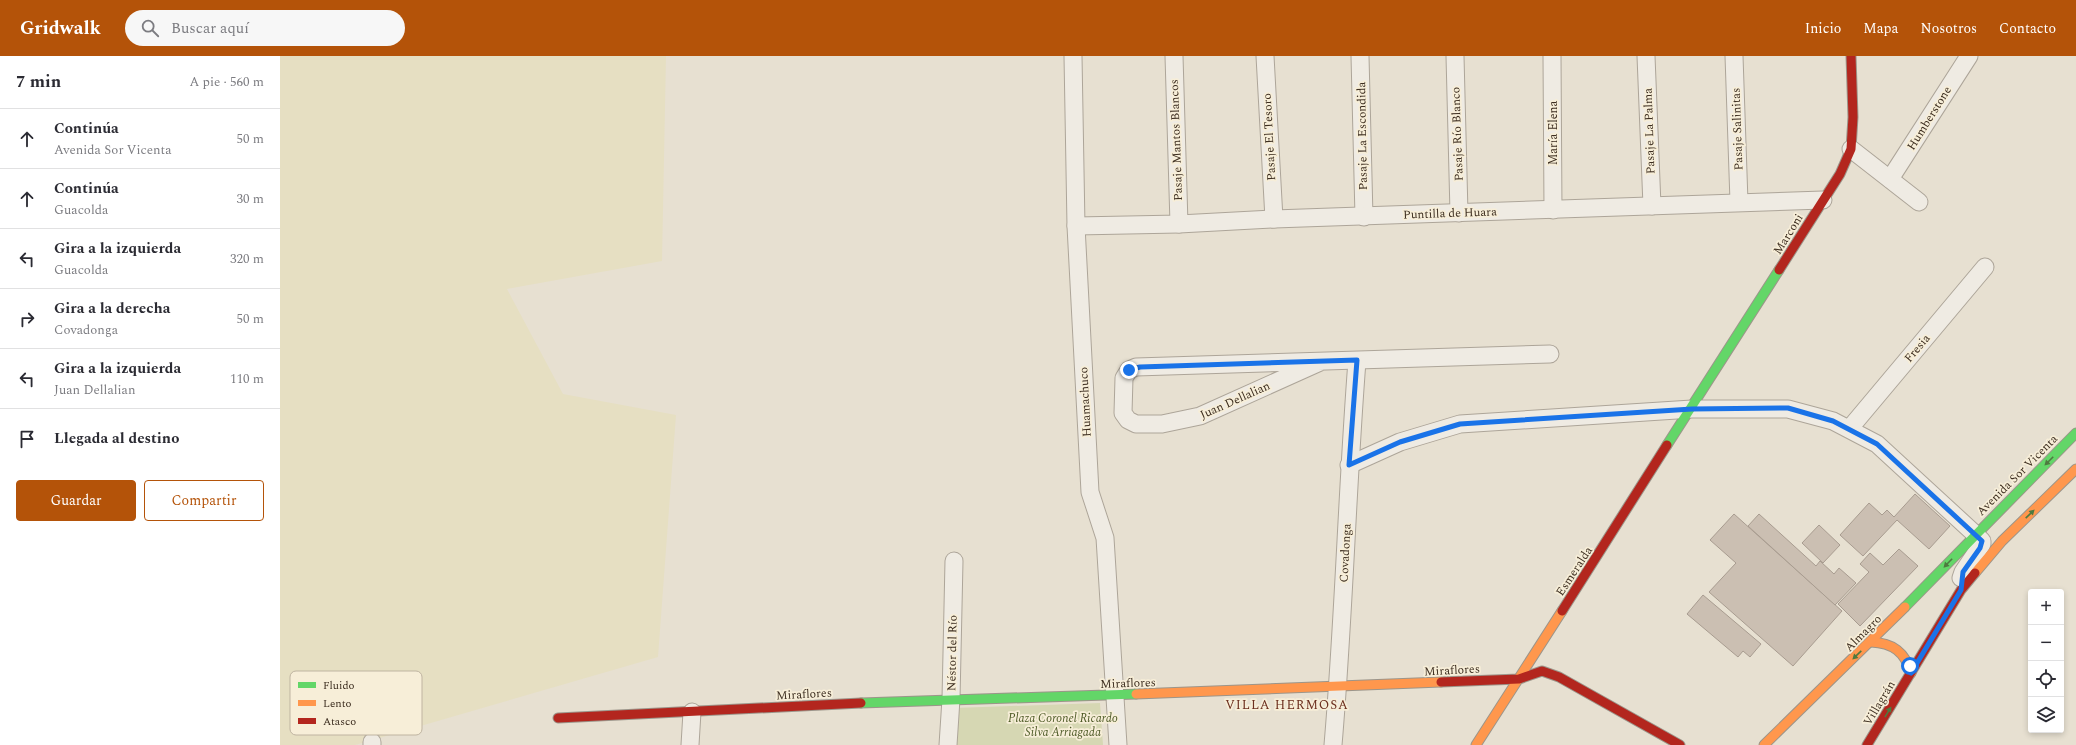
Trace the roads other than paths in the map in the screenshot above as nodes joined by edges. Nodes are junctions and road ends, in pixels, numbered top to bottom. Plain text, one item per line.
1 (1073, 56) edge
2 (1174, 56) edge
3 (1265, 56) edge
4 (1360, 56) edge
5 (1455, 56) edge
6 (1552, 56) edge
7 (1646, 56) edge
8 (1734, 56) edge
9 (1851, 56) edge
10 (1969, 56) edge
11 (1851, 149) junction
12 (1890, 180) junction
13 (1823, 200) junction
14 (1739, 202) junction
15 (1920, 202) dead end
16 (1652, 206) junction
17 (1553, 210) junction
18 (1459, 213) junction
19 (1364, 217) junction
20 (1274, 219) junction
21 (1179, 224) junction
22 (1076, 226) junction
23 (1985, 267) dead end
24 (1550, 354) dead end
25 (1357, 360) junction
26 (1320, 362) junction
27 (1692, 409) junction
28 (1850, 428) junction
29 (2076, 433) edge
30 (1349, 465) junction
31 (2076, 468) edge
32 (1976, 535) junction
33 (954, 561) dead end
34 (1961, 590) junction
35 (1895, 617) junction
36 (1898, 631) dead end
37 (1871, 642) junction
38 (1913, 644) dead end
39 (1926, 647) junction
40 (1911, 673) junction
41 (1519, 678) junction
42 (1338, 687) junction
43 (1115, 695) junction
44 (951, 699) junction
45 (692, 712) junction
46 (558, 718) dead end
47 (690, 745) edge
48 (948, 745) edge
49 (1118, 745) edge
50 (1334, 745) edge
51 (1476, 745) edge
52 (1680, 745) edge
53 (1764, 745) edge
54 (1867, 745) edge

1 - 22 street, Huamachuco
2 - 21 street, Pasaje Mantos Blancos
3 - 20 street, Pasaje El Tesoro
4 - 19 street, Pasaje La Escondida
5 - 18 street, Pasaje Río Blanco
6 - 17 street, María Elena
7 - 16 street, Pasaje La Palma
8 - 14 street, Pasaje Salinitas
9 - 11 street, Marconi
10 - 12 street, Humberstone
11 - 12 street
11 - 13 street, Marconi
12 - 15 street
13 - 14 street, Puntilla de Huara
13 - 27 street, Marconi
14 - 16 street, Puntilla de Huara
16 - 17 street, Puntilla de Huara
17 - 18 street, Puntilla de Huara
18 - 19 street, Puntilla de Huara
19 - 20 street, Puntilla de Huara
20 - 21 street, Puntilla de Huara
21 - 22 street, Puntilla de Huara
22 - 43 street, Huamachuco
23 - 28 street, Fresia
24 - 25 street, Juan Dellalian
25 - 26 street, Juan Dellalian
25 - 30 street, Covadonga
26 - 26 street, Juan Dellalian
27 - 28 street
27 - 30 street
27 - 41 street, Esmeralda
28 - 32 street
29 -> 32 street, Avenida Sor Vicenta
30 - 42 street, Covadonga
34 -> 31 street
32 - 34 street
32 -> 35 street, Almagro
33 - 44 street, Néstor del Río
34 - 39 street
35 - 36 street
35 - 37 street, Almagro
37 - 40 street
37 -> 53 street, Almagro
38 - 39 street
39 - 40 street
54 -> 40 street, Villagrán
41 - 42 street, Miraflores
41 - 51 street, Esmeralda
41 - 52 street, Miraflores
42 - 43 street, Miraflores
42 - 50 street, Covadonga
43 - 44 street, Miraflores
43 - 49 street, Huamachuco
44 - 45 street, Miraflores
44 - 48 street, Néstor del Río
45 - 46 street, Miraflores
45 - 47 street

